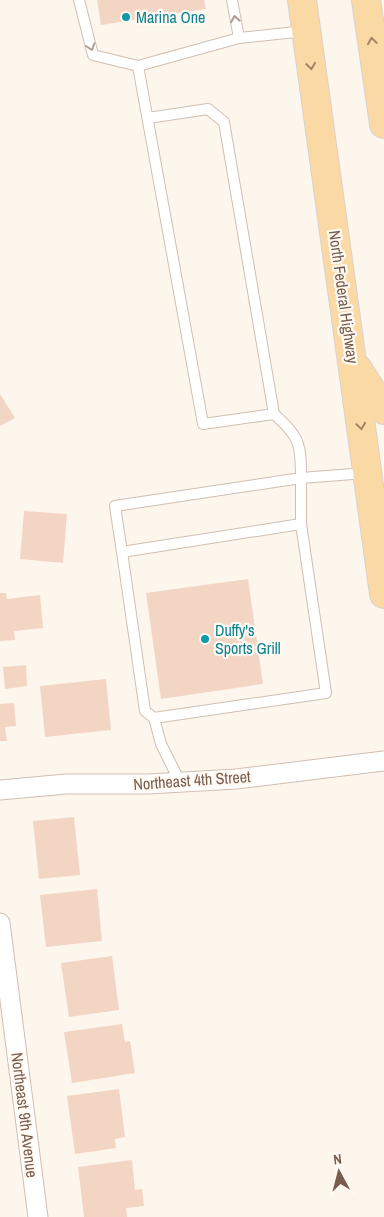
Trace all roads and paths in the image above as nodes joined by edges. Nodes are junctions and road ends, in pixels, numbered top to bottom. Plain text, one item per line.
1 (79, 0) edge
2 (232, 0) edge
3 (302, 0) edge
4 (366, 0) edge
5 (306, 31) junction
6 (239, 38) junction
7 (138, 66) junction
8 (148, 118) junction
9 (384, 124) edge
10 (352, 361) junction
11 (384, 410) edge
12 (274, 414) junction
13 (376, 474) edge
14 (301, 478) junction
15 (302, 524) junction
16 (122, 552) junction
17 (384, 594) edge
18 (154, 718) junction
19 (384, 761) edge
20 (180, 782) junction
21 (0, 790) edge
22 (0, 923) edge
23 (38, 1217) edge

1 -> 7 lane
6 -> 2 lane
3 - 5 main road, North Federal Highway
9 -> 4 main road
5 - 6 lane
5 -> 10 main road, North Federal Highway
6 - 7 lane
7 - 8 lane
8 - 12 lane
8 - 12 lane
10 - 11 main road
10 -> 13 main road, North Federal Highway
12 - 14 lane
13 - 14 lane
13 - 17 main road, North Federal Highway
14 - 15 lane
14 - 16 lane
15 - 16 lane
15 - 18 lane
16 - 18 lane
18 - 20 lane
19 - 20 street, Northeast 4th Street
20 - 21 street, Northeast 4th Street
22 - 23 street, Northeast 9th Avenue

